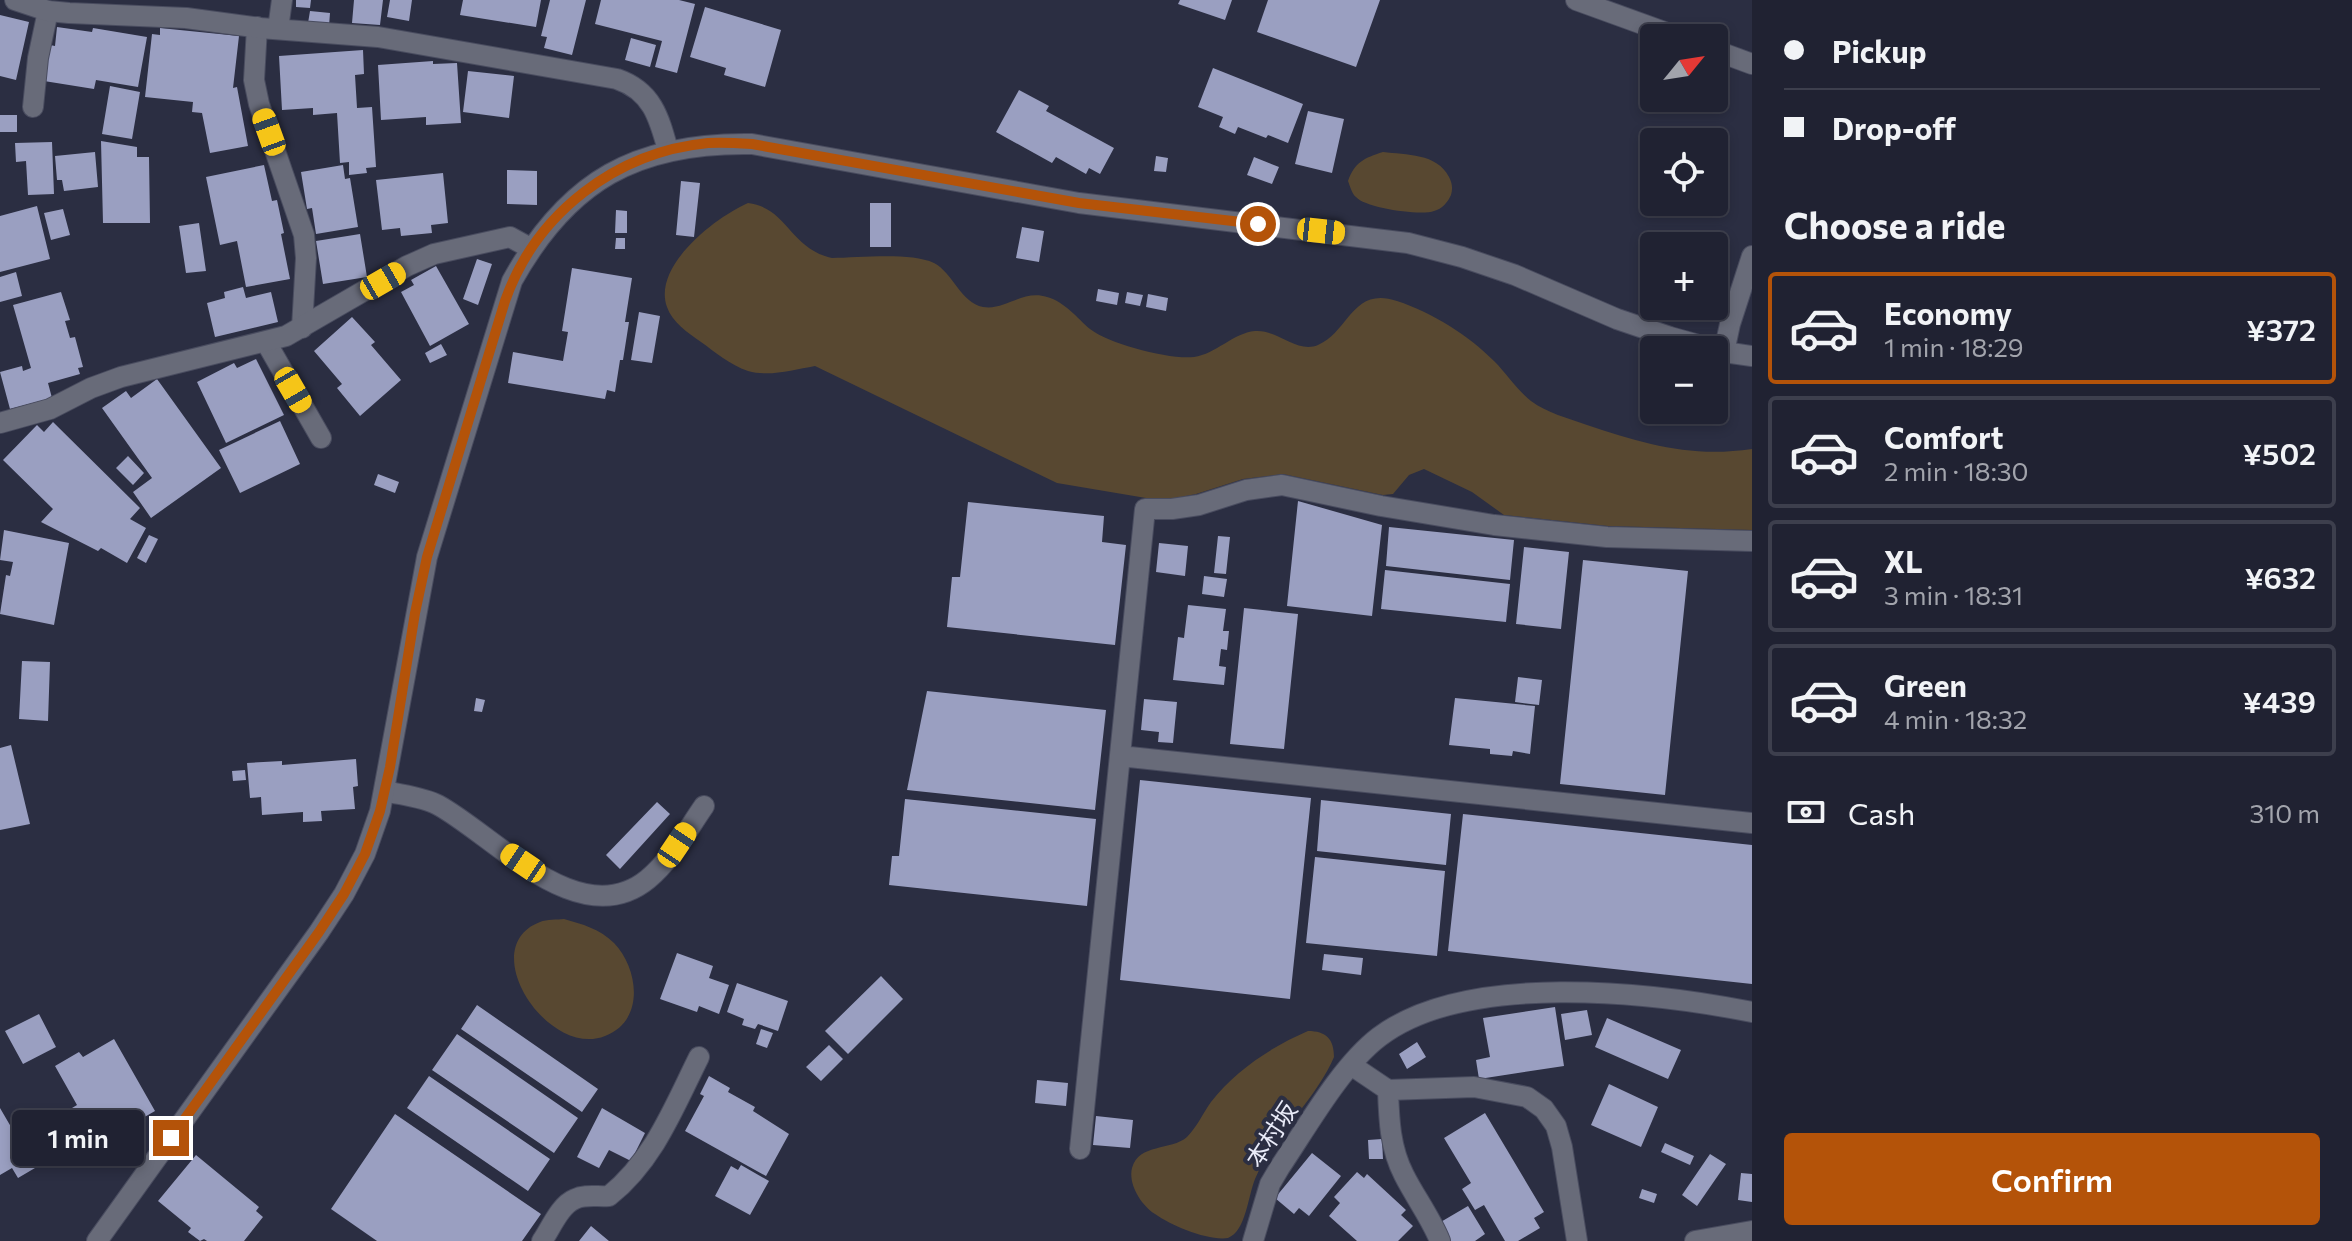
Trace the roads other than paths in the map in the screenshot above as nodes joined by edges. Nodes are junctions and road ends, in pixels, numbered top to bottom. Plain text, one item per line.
1 (15, 0) edge
2 (282, 0) edge
3 (1576, 0) edge
4 (1608, 6) edge
5 (52, 8) edge
6 (1649, 24) edge
7 (267, 28) junction
8 (1728, 55) edge
9 (1752, 64) edge
10 (33, 107) dead end
11 (668, 150) junction
12 (530, 248) junction
13 (1752, 256) edge
14 (302, 328) junction
15 (1672, 336) edge
16 (1727, 336) edge
17 (266, 342) junction
18 (1728, 353) edge
19 (1752, 356) edge
20 (0, 423) edge
21 (321, 438) dead end
22 (1752, 541) edge
23 (1120, 756) junction
24 (385, 791) junction
25 (704, 806) dead end
26 (1752, 823) edge
27 (1752, 1012) edge
28 (699, 1057) dead end
29 (1351, 1065) junction
30 (1388, 1090) junction
31 (1080, 1149) dead end
32 (1752, 1233) edge
33 (97, 1241) edge
34 (542, 1241) edge
35 (1253, 1241) edge
36 (1440, 1241) edge
37 (1577, 1241) edge
38 (1695, 1241) edge
39 (1752, 1241) edge

1 - 5 street
2 - 7 street
3 - 4 street
4 - 6 street
5 - 7 street
5 - 10 street
7 - 11 street
7 - 14 street
8 - 9 street
11 - 12 street
11 - 15 street
12 - 14 street
12 - 24 street
13 - 16 street
14 - 17 street
17 - 20 street
17 - 21 street
18 - 19 street
22 - 23 street
23 - 26 street
23 - 31 street
24 - 25 street
24 - 33 street
27 - 29 street, 本村坂
28 - 34 street
29 - 30 street
29 - 35 street, 本村坂
30 - 36 street
30 - 37 street
32 - 38 street
32 - 39 street

